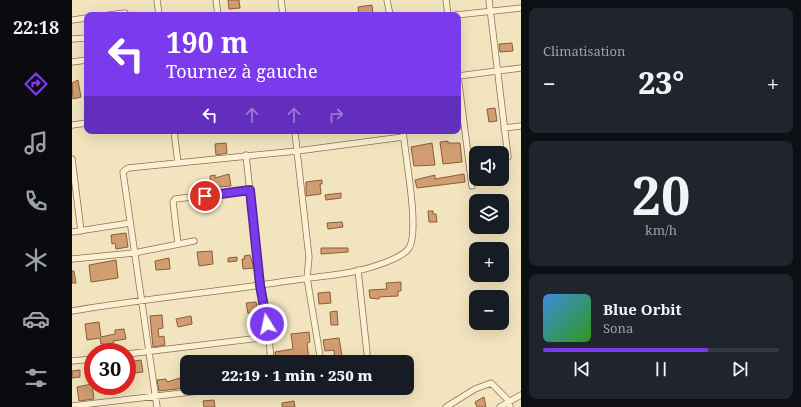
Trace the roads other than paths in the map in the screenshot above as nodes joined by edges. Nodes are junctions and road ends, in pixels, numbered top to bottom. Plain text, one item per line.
1 (157, 0) edge
2 (216, 0) edge
3 (281, 0) edge
4 (387, 0) edge
5 (446, 0) edge
6 (489, 0) edge
7 (521, 8) edge
8 (490, 11) junction
9 (159, 12) edge
10 (218, 12) edge
11 (283, 12) edge
12 (389, 12) edge
13 (448, 12) edge
14 (461, 14) edge
15 (84, 18) edge
16 (72, 20) edge
17 (84, 38) edge
18 (72, 39) edge
19 (84, 60) edge
20 (72, 62) edge
21 (521, 68) edge
22 (497, 71) junction
23 (461, 76) edge
24 (461, 100) edge
25 (84, 123) edge
26 (72, 125) edge
27 (521, 126) edge
28 (504, 128) junction
29 (174, 134) edge
30 (295, 134) edge
31 (403, 134) edge
32 (506, 146) edge
33 (297, 151) junction
34 (246, 156) junction
35 (72, 159) edge
36 (469, 162) edge
37 (178, 163) junction
38 (250, 190) junction
39 (130, 223) junction
40 (81, 231) junction
41 (72, 232) edge
42 (194, 240) dead end
43 (178, 244) junction
44 (134, 253) junction
45 (72, 259) edge
46 (358, 270) junction
47 (307, 278) junction
48 (260, 285) junction
49 (141, 300) junction
50 (72, 311) edge
51 (269, 337) junction
52 (149, 351) junction
53 (136, 353) edge
54 (367, 353) dead end
55 (270, 355) edge
56 (320, 355) edge
57 (84, 360) edge
58 (72, 361) edge
59 (180, 393) edge
60 (521, 394) edge
61 (156, 396) junction
62 (510, 404) edge
63 (72, 406) edge
64 (157, 407) edge
65 (446, 407) edge
66 (500, 407) edge

1 - 9 street
2 - 10 street
3 - 11 street
4 - 12 street
5 - 13 street
6 - 8 street
7 - 8 street
8 - 14 street
8 - 22 street
15 - 16 street
17 - 18 street
19 - 20 street
21 - 22 street
22 - 23 street
22 - 28 street
24 - 36 street
25 - 26 street
27 - 28 street
28 - 32 street
29 - 37 street
30 - 33 street
31 - 33 street
31 - 46 street
33 - 34 street
33 - 47 street
34 - 37 street
34 - 38 street
35 - 40 street
37 - 39 street
38 - 43 street
38 - 48 street
39 - 40 street
39 - 44 street
40 - 41 street
42 - 43 street
43 - 44 street
44 - 45 street
44 - 49 street
46 - 47 street
46 - 54 street
47 - 48 street
47 - 56 street
48 - 49 street
48 - 51 street
49 - 50 street
49 - 52 street
51 - 52 street
51 - 55 street
52 - 53 street
52 - 61 street
57 - 58 street
59 - 61 street
60 - 62 street
61 - 63 street
61 - 64 street
62 - 65 street
62 - 66 street

